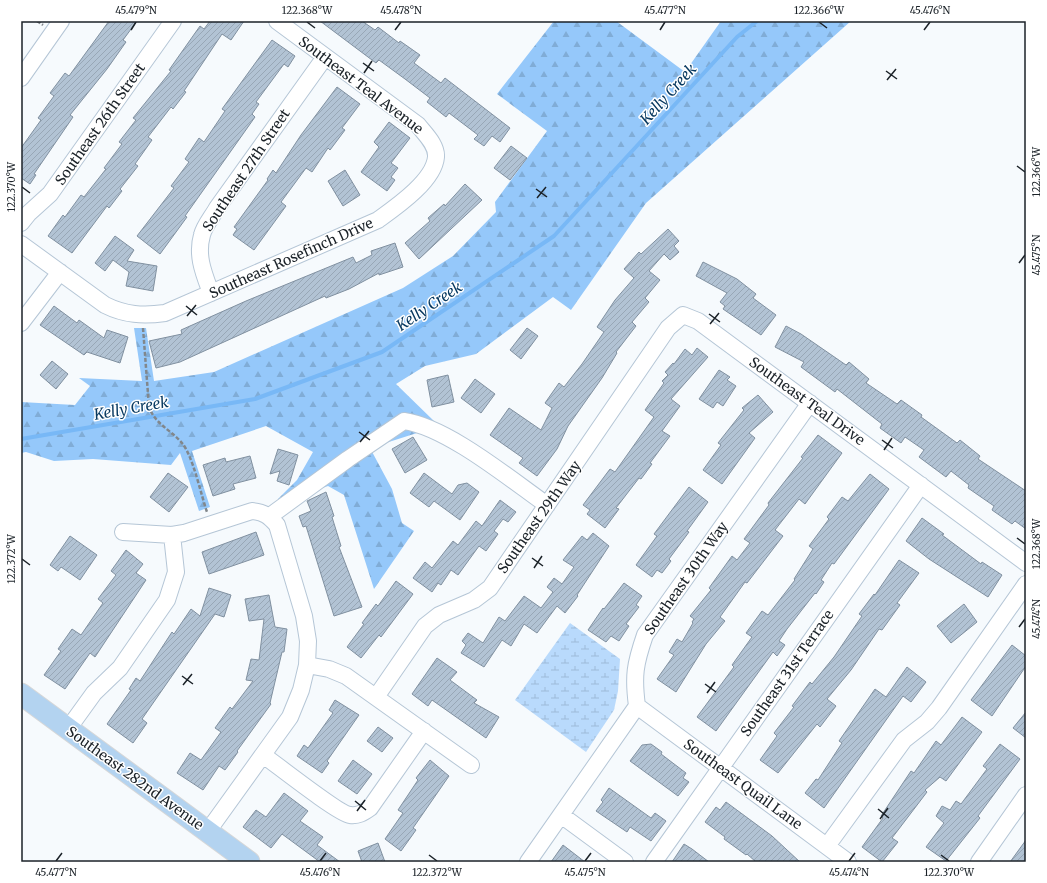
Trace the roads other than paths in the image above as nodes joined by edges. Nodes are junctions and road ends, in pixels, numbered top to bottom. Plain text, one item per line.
1 (61, 21) edge
2 (173, 21) edge
3 (277, 21) edge
4 (325, 57) junction
5 (21, 78) edge
6 (436, 156) joint
7 (21, 224) edge
8 (21, 244) edge
9 (60, 272) junction
10 (211, 293) junction
11 (683, 315) joint
12 (21, 323) edge
13 (810, 403) junction
14 (921, 485) junction
15 (547, 505) junction
16 (270, 516) junction
17 (123, 532) dead end
18 (172, 535) junction
19 (1026, 563) edge
20 (1026, 584) edge
21 (307, 665) junction
22 (21, 694) edge
23 (376, 697) junction
24 (637, 706) junction
25 (68, 729) junction
26 (424, 731) junction
27 (263, 755) junction
28 (471, 765) dead end
29 (721, 768) junction
30 (1026, 795) edge
31 (562, 815) junction
32 (208, 831) junction
33 (827, 846) junction
34 (249, 862) edge
35 (528, 862) edge
36 (626, 862) edge
37 (654, 862) edge
38 (848, 862) edge
39 (979, 862) edge

1 - 5 street
2 - 7 street, Southeast 26th Street
3 - 4 street, Southeast Teal Avenue
4 - 6 street, Southeast Teal Avenue
4 - 10 street, Southeast 27th Street
6 - 10 street, Southeast Rosefinch Drive
8 - 9 street, Southeast Rosefinch Drive
9 - 10 street, Southeast Rosefinch Drive
9 - 12 street
11 - 13 street, Southeast Teal Drive
11 - 15 street, Southeast 29th Way
13 - 14 street, Southeast Teal Drive
13 - 24 street, Southeast 30th Way
14 - 19 street, Southeast Teal Drive
14 - 29 street, Southeast 31st Terrace
15 - 16 street
15 - 23 street, Southeast 29th Way
16 - 18 street
16 - 21 street
17 - 18 street
18 - 25 street
20 - 33 street
21 - 23 street
21 - 27 street
22 - 25 main road, Southeast 282nd Avenue
23 - 26 street
24 - 29 street, Southeast Quail Lane
24 - 31 street
25 - 32 main road, Southeast 282nd Avenue
26 - 27 street
26 - 28 street
27 - 32 street
29 - 33 street, Southeast Quail Lane
29 - 37 street, Southeast 31st Terrace
30 - 39 street
31 - 35 street
31 - 36 street
32 - 34 main road, Southeast 282nd Avenue
33 - 38 street, Southeast Quail Lane

